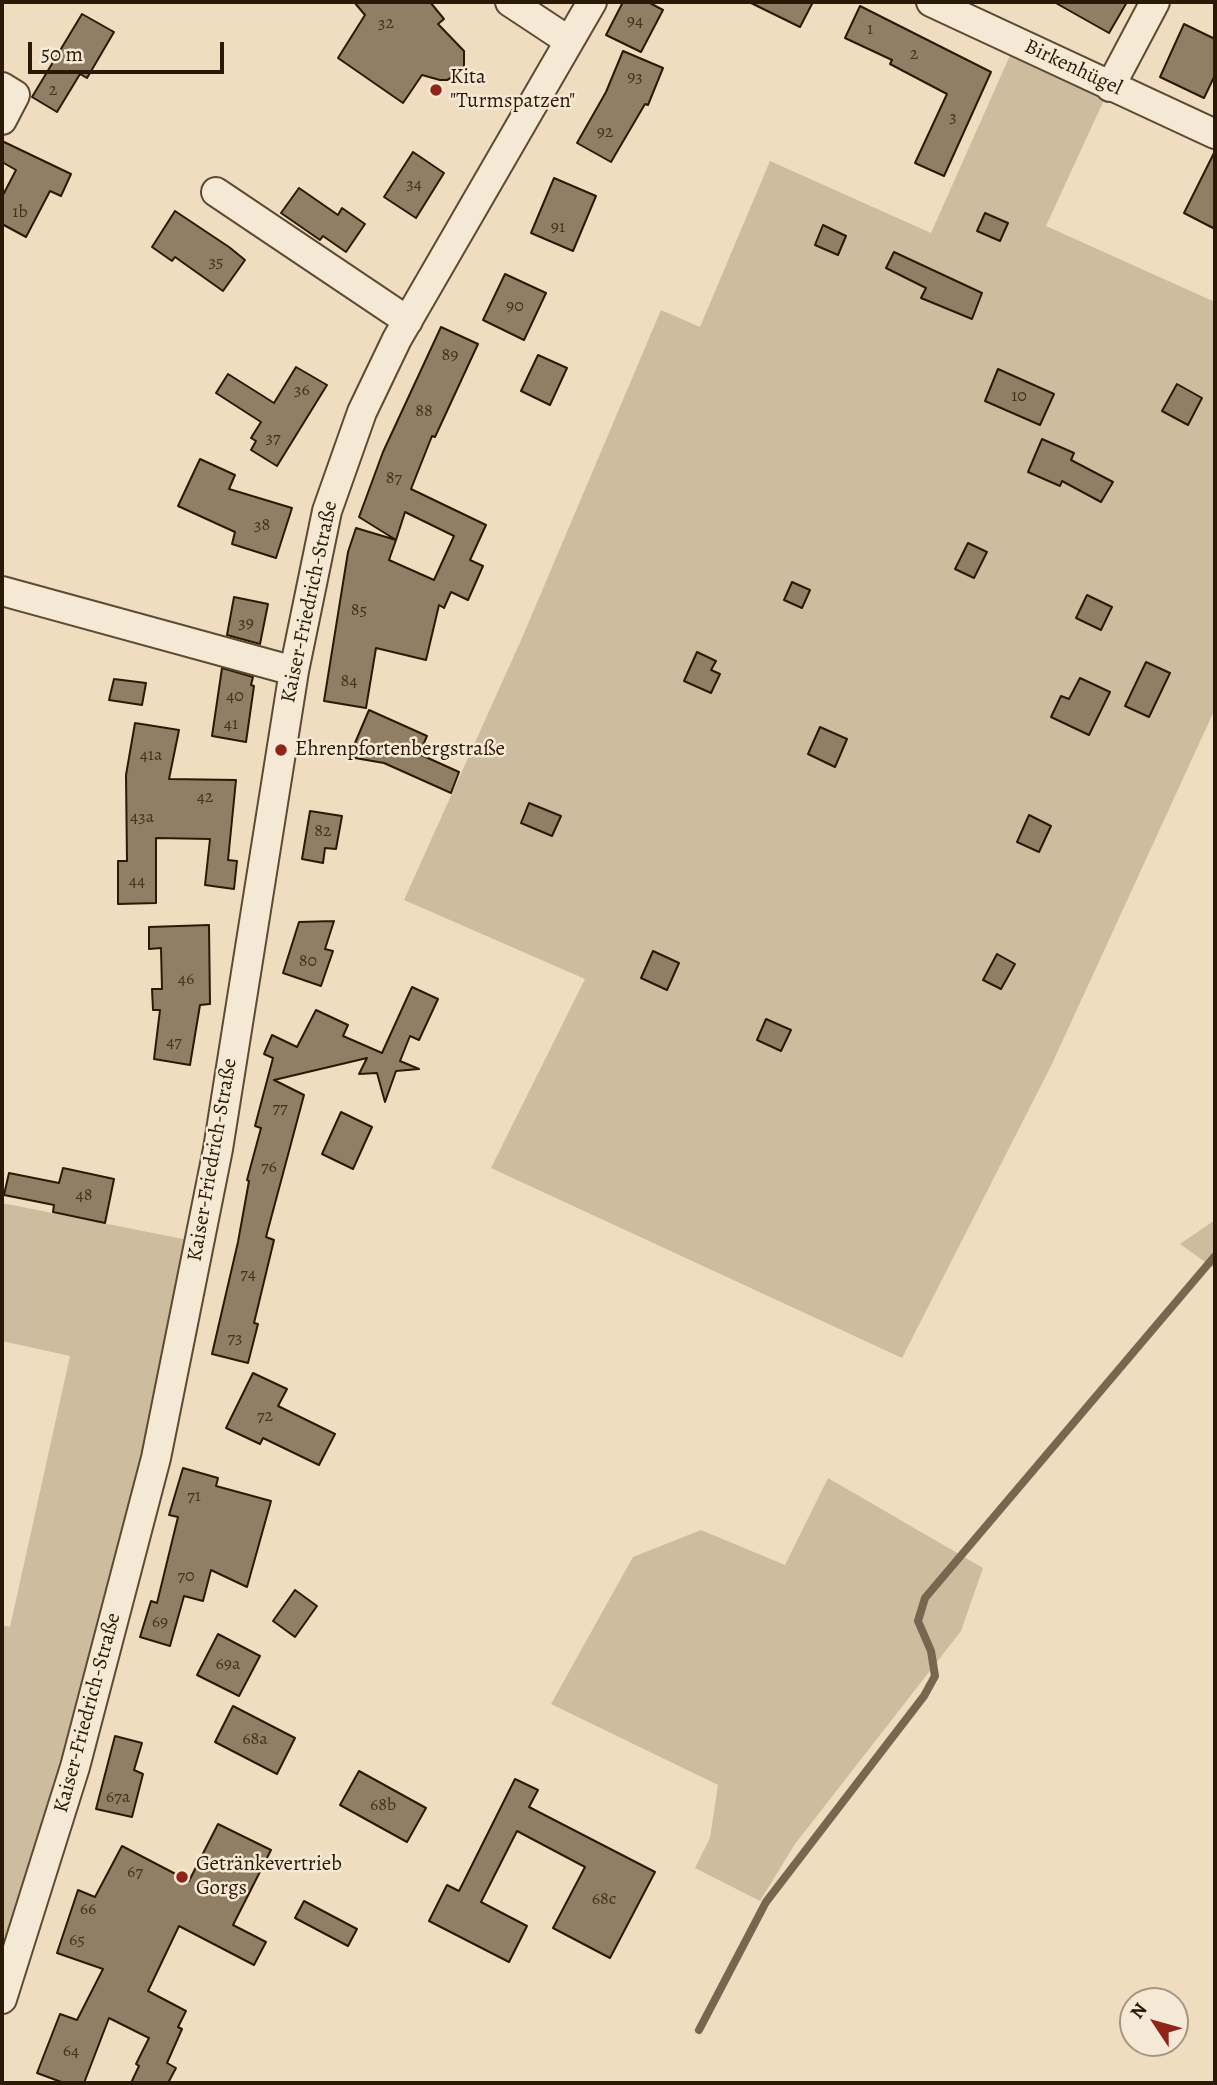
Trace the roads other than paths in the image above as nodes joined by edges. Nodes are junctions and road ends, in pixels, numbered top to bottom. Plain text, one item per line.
1 (510, 2) edge
2 (592, 2) edge
3 (932, 2) edge
4 (1154, 2) edge
5 (569, 41) junction
6 (1110, 87) junction
7 (8, 91) edge
8 (2, 120) edge
9 (1215, 134) edge
10 (216, 192) dead end
11 (408, 321) junction
12 (2, 591) edge
13 (294, 671) junction
14 (2, 1999) edge

1 - 5 street
2 - 5 street, Kaiser-Friedrich-Straße
3 - 6 street, Birkenhügel
4 - 6 street
5 - 11 street, Kaiser-Friedrich-Straße
6 - 9 street, Birkenhügel
7 - 8 street
10 - 11 street
11 - 13 street, Kaiser-Friedrich-Straße
12 - 13 street
13 - 14 street, Kaiser-Friedrich-Straße

